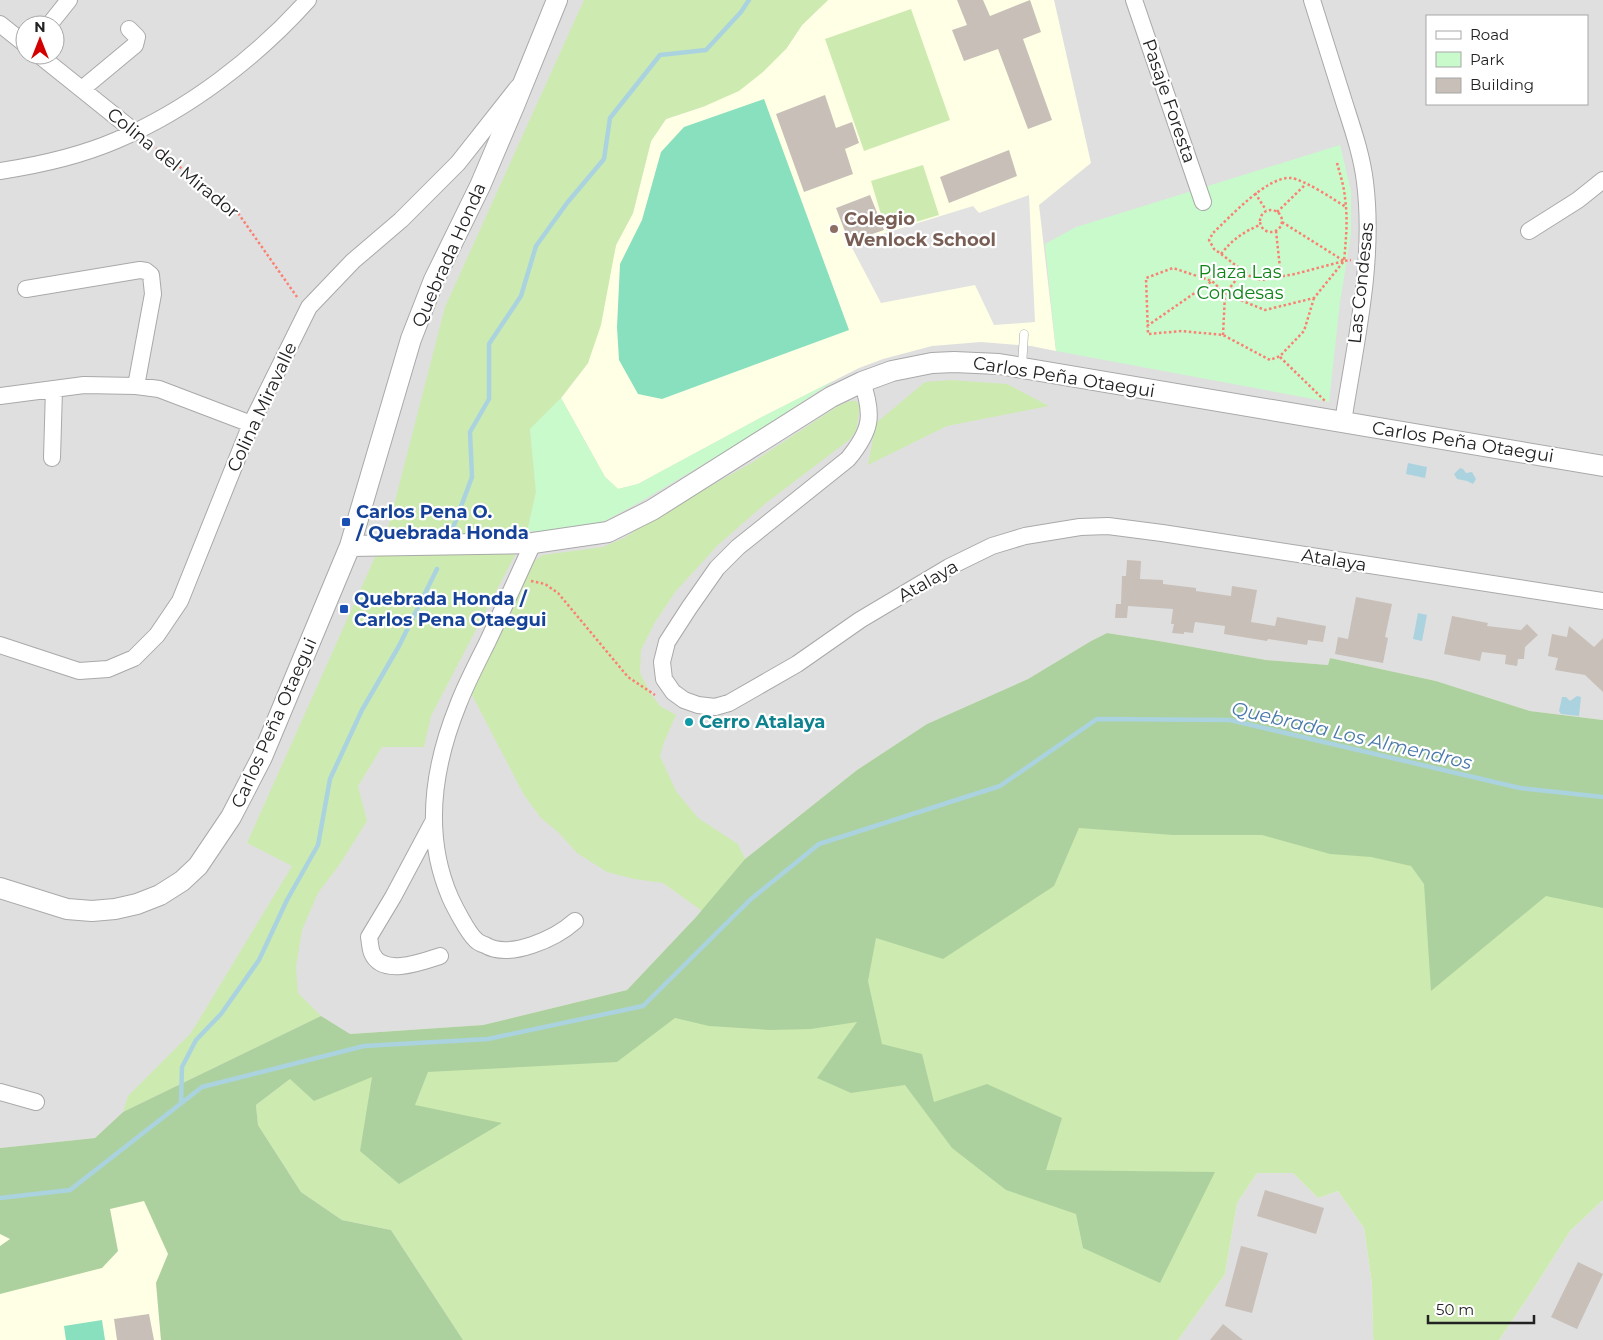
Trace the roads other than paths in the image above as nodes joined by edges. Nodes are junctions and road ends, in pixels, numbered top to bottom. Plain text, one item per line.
1 (69, 0) edge
2 (308, 0) edge
3 (557, 0) edge
4 (1134, 0) edge
5 (1312, 0) edge
6 (57, 15) edge
7 (0, 24) edge
8 (129, 29) dead end
9 (15, 36) edge
10 (52, 65) edge
11 (524, 80) junction
12 (82, 89) junction
13 (135, 132) junction
14 (0, 171) edge
15 (1603, 180) edge
16 (1203, 202) dead end
17 (1529, 231) dead end
18 (26, 290) dead end
19 (1024, 334) dead end
20 (1021, 368) junction
21 (862, 382) junction
22 (136, 386) junction
23 (54, 389) junction
24 (0, 396) edge
25 (1343, 422) junction
26 (251, 424) junction
27 (52, 458) dead end
28 (1603, 466) edge
29 (533, 543) junction
30 (350, 546) junction
31 (1603, 601) edge
32 (0, 645) edge
33 (433, 822) junction
34 (0, 888) edge
35 (575, 921) dead end
36 (440, 956) dead end
37 (0, 1092) edge
38 (36, 1102) dead end

1 - 6 street
2 - 13 street
3 - 11 street, Quebrada Honda
4 - 16 street, Pasaje Foresta
5 - 25 street, Las Condesas
7 - 9 street
8 - 12 street
10 - 12 street, Colina del Mirador
11 - 26 street, Colina Miravalle
11 - 30 street, Quebrada Honda
12 - 13 street, Colina del Mirador
13 - 14 street
15 - 17 street
18 - 22 street
19 - 20 lane
20 - 21 street, Carlos Peña Otaegui
20 - 25 street, Carlos Peña Otaegui
21 - 29 street, Carlos Peña Otaegui
21 - 31 street, Atalaya
22 - 23 street
22 - 26 street
23 - 24 street
23 - 27 street
25 - 28 street, Carlos Peña Otaegui
26 - 32 street, Colina Miravalle
29 - 30 street, Carlos Peña Otaegui
29 - 33 street
30 - 34 street, Carlos Peña Otaegui
33 - 35 street
33 - 36 street
37 - 38 street

